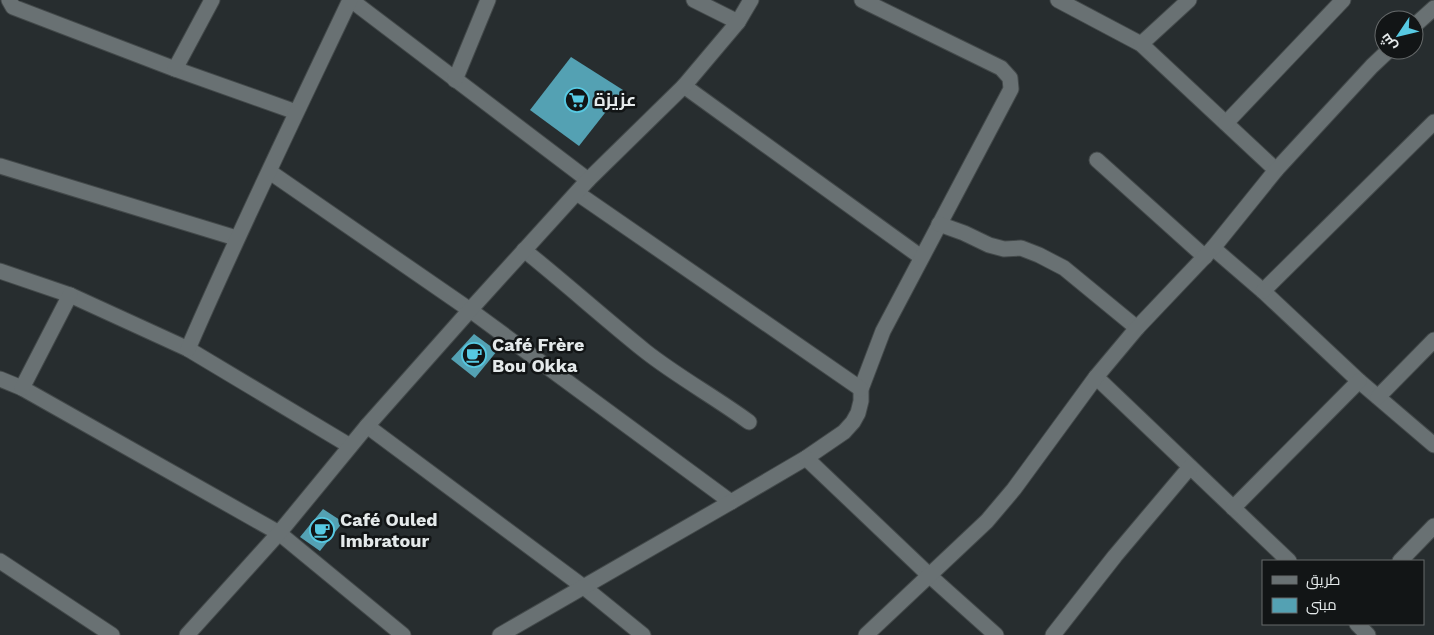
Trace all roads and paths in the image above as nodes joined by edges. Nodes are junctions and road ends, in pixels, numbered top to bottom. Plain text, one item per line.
1 (212, 0) edge
2 (351, 0) edge
3 (488, 0) edge
4 (694, 0) edge
5 (751, 0) edge
6 (862, 0) edge
7 (1058, 0) edge
8 (1189, 0) edge
9 (1343, 0) edge
10 (11, 4) edge
11 (1434, 8) edge
12 (1424, 17) edge
13 (738, 22) junction
14 (1141, 44) junction
15 (1378, 60) edge
16 (175, 69) junction
17 (455, 80) junction
18 (684, 86) junction
19 (296, 112) junction
20 (1434, 122) edge
21 (1226, 123) junction
22 (1097, 160) dead end
23 (0, 166) edge
24 (1276, 170) junction
25 (270, 172) junction
26 (588, 180) junction
27 (577, 193) junction
28 (939, 224) junction
29 (236, 238) junction
30 (524, 250) junction
31 (1209, 252) junction
32 (921, 257) junction
33 (0, 271) edge
34 (1263, 291) junction
35 (70, 295) junction
36 (470, 310) junction
37 (1137, 328) junction
38 (1434, 340) edge
39 (188, 349) junction
40 (1096, 377) junction
41 (0, 380) edge
42 (1359, 380) junction
43 (22, 388) junction
44 (861, 389) junction
45 (1378, 397) junction
46 (749, 422) dead end
47 (367, 426) junction
48 (1434, 445) edge
49 (350, 446) junction
50 (806, 458) junction
51 (1190, 466) junction
52 (731, 502) junction
53 (1233, 508) junction
54 (1434, 526) edge
55 (279, 533) junction
56 (1288, 560) edge
57 (1401, 560) edge
58 (0, 561) edge
59 (930, 576) junction
60 (585, 588) junction
61 (1358, 625) edge
62 (112, 635) edge
63 (187, 635) edge
64 (403, 635) edge
65 (500, 635) edge
66 (643, 635) edge
67 (866, 635) edge
68 (996, 635) edge
69 (1053, 635) edge
70 (1368, 635) edge

1 - 16 street
2 - 17 street
2 - 19 street
3 - 17 street
4 - 13 street
5 - 13 street
6 - 28 street
7 - 14 street
8 - 14 street
9 - 21 street
10 - 16 street
11 - 12 street
13 - 18 street
14 - 21 street
15 - 24 street
16 - 19 street
17 - 26 street
18 - 26 street
18 - 32 street
19 - 25 street
20 - 34 street
21 - 24 street
22 - 31 street
23 - 29 street
24 - 31 street
25 - 29 street
25 - 36 street
26 - 27 street
27 - 30 street
27 - 44 street
28 - 32 street
28 - 37 street
29 - 39 street
30 - 36 street
30 - 46 street
31 - 34 street
31 - 37 street
32 - 44 street
33 - 35 street
34 - 42 street
35 - 39 street
35 - 43 street
36 - 47 street
36 - 52 street
37 - 40 street
38 - 45 street
39 - 49 street
40 - 51 street
40 - 59 street
41 - 43 street
42 - 45 street
42 - 53 street
43 - 55 street
44 - 50 street
45 - 48 street
47 - 49 street
47 - 60 street
49 - 55 street
50 - 52 street
50 - 59 street
51 - 53 street
51 - 69 street
52 - 60 street
53 - 56 street
54 - 57 street
55 - 63 street
55 - 64 street
58 - 62 street
59 - 67 street
59 - 68 street
60 - 65 street
60 - 66 street
61 - 70 street

